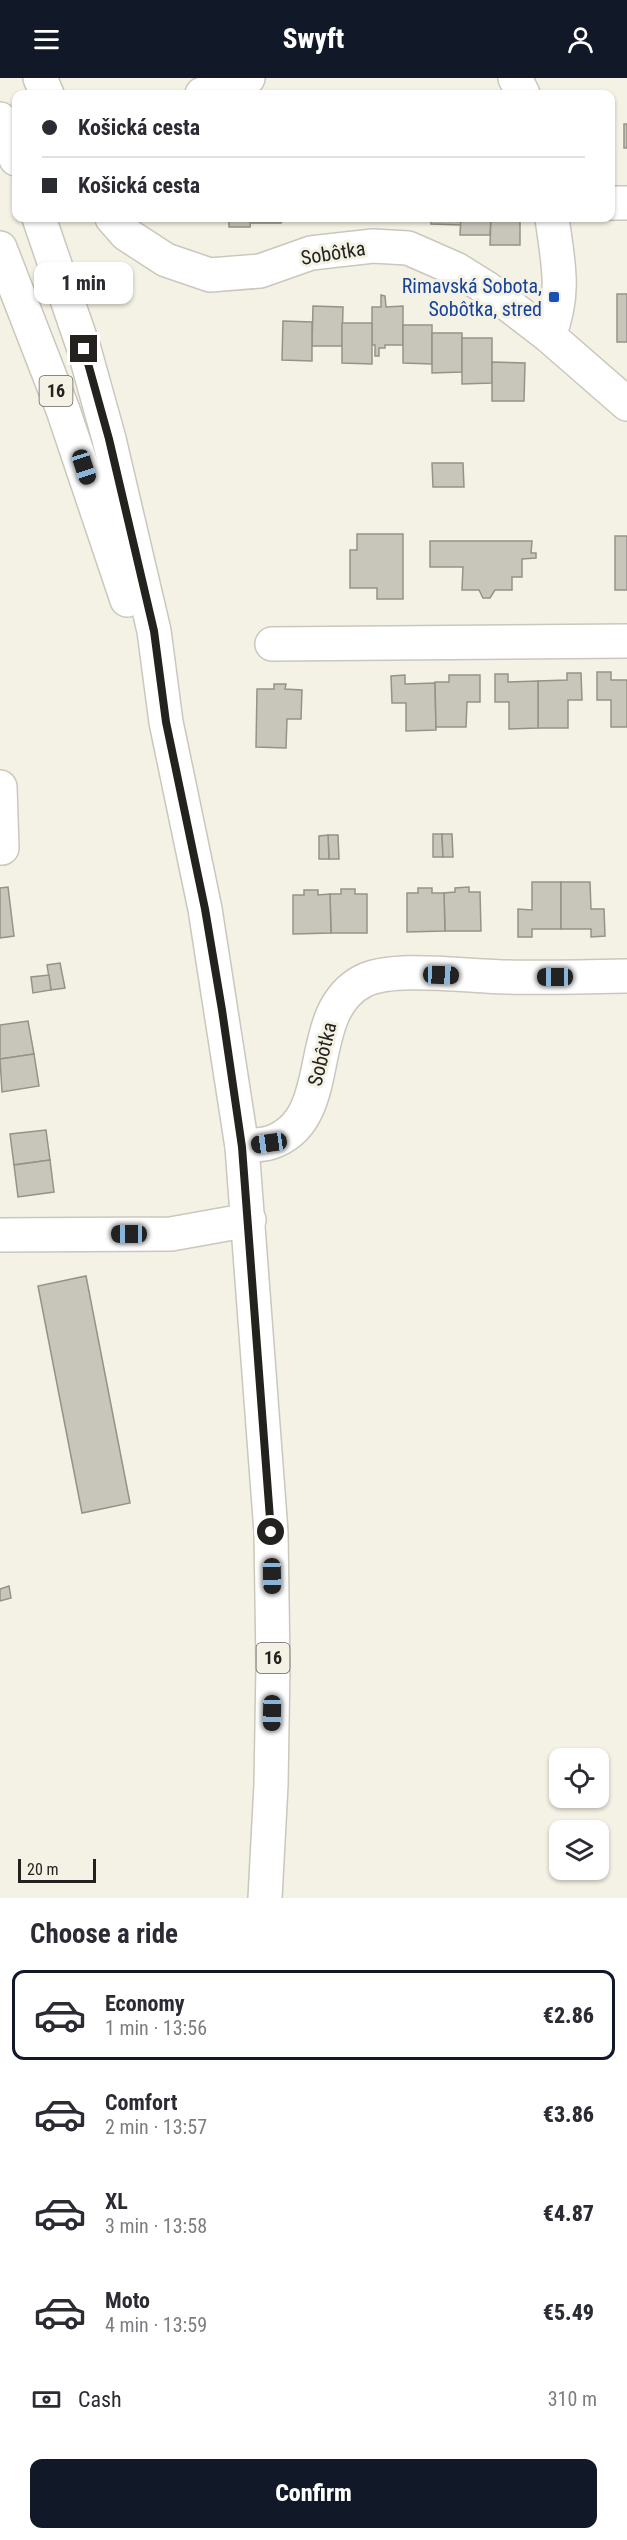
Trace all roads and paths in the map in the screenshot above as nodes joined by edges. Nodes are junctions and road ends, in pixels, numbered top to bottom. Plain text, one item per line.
1 (248, 78) edge
2 (214, 90) edge
3 (0, 119) edge
4 (12, 149) edge
5 (40, 222) edge
6 (116, 222) edge
7 (553, 222) edge
8 (0, 248) edge
9 (549, 336) junction
10 (626, 401) edge
11 (627, 641) edge
12 (272, 644) dead end
13 (166, 722) junction
14 (0, 787) edge
15 (0, 848) edge
16 (627, 976) edge
17 (242, 1147) junction
18 (249, 1220) junction
19 (0, 1235) edge
20 (265, 1898) edge

1 - 2 main road
3 - 4 main road
5 - 13 main road, 16
6 - 9 main road, Sobôtka
7 - 9 main road
8 - 13 main road, 16
9 - 10 main road, Sobôtka
11 - 12 main road
13 - 17 main road, 16
14 - 15 main road
16 - 17 main road, Sobôtka
17 - 18 main road, 16
18 - 19 main road
18 - 20 main road, 16

